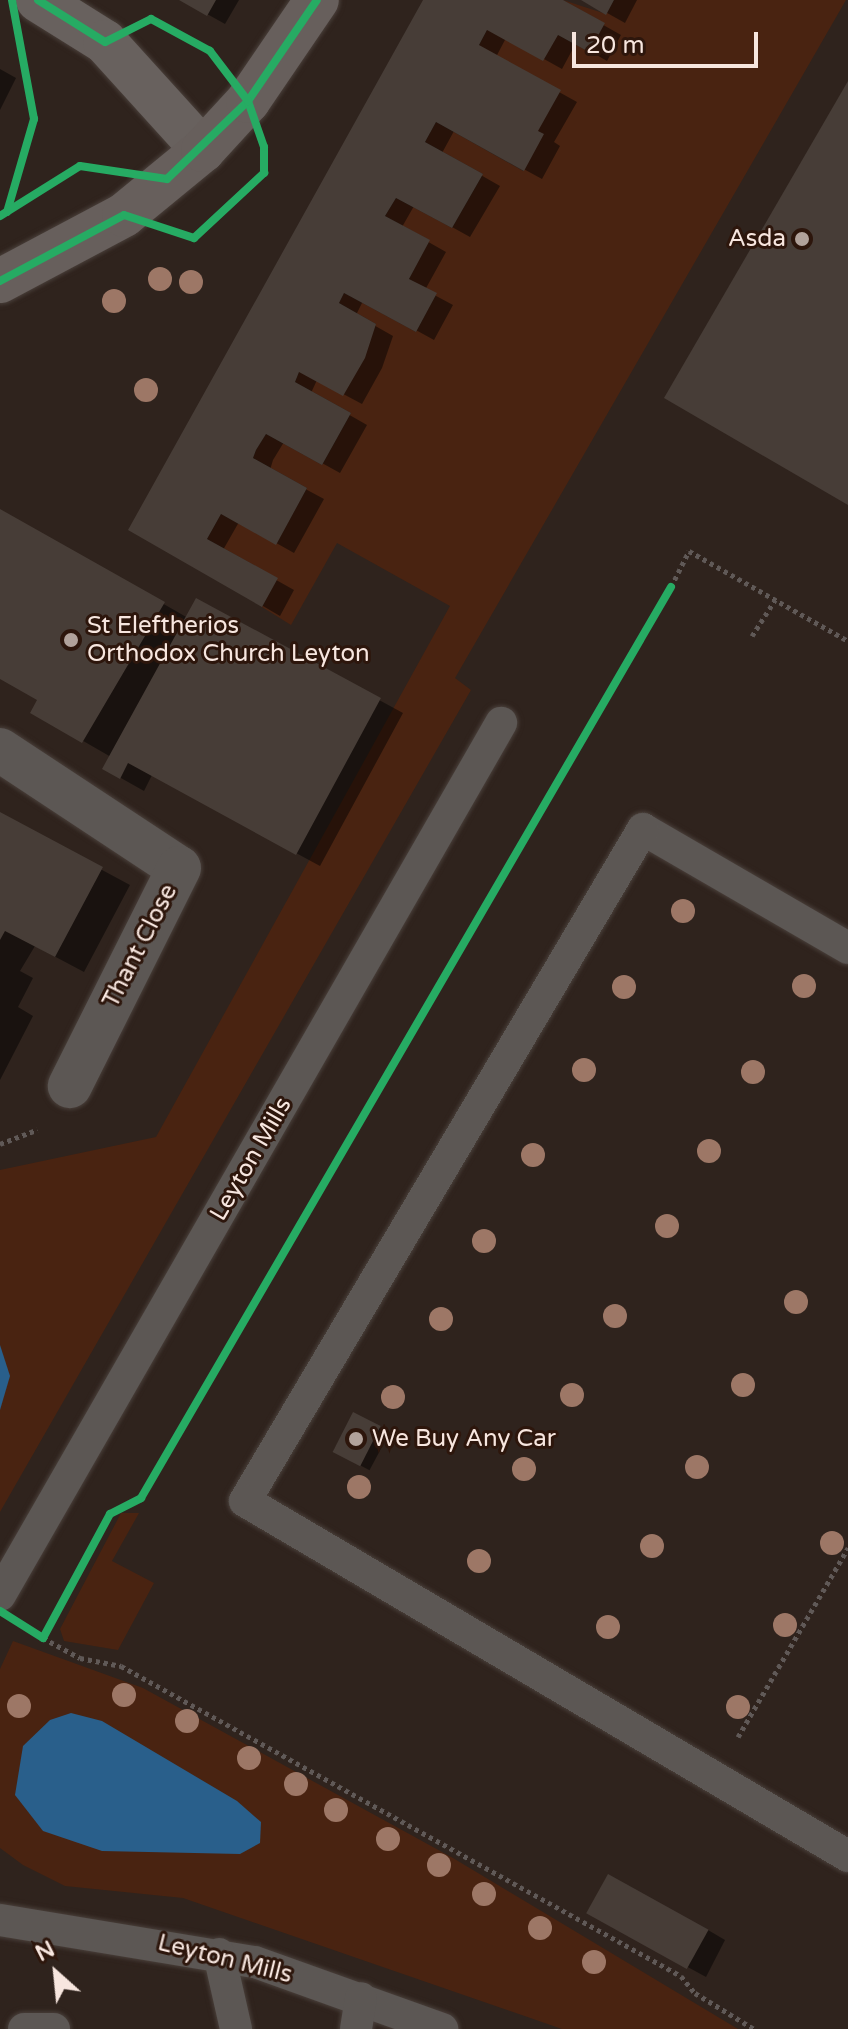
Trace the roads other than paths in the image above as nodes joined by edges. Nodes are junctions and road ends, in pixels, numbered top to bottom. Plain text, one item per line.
1 (38, 0) edge
2 (317, 0) edge
3 (203, 150) junction
4 (0, 281) edge
5 (501, 723) dead end
6 (0, 750) edge
7 (848, 948) edge
8 (70, 1086) dead end
9 (0, 1595) edge
10 (848, 1856) edge
11 (0, 1920) edge
12 (219, 1954) junction
13 (359, 2013) edge
14 (24, 2029) edge
15 (54, 2029) edge
16 (236, 2029) edge
17 (442, 2029) edge

1 - 3 street
2 - 3 main road
3 - 4 main road
5 - 9 lane, Leyton Mills
6 - 8 street, Thant Close
7 - 10 lane
11 - 12 lane, Leyton Mills
12 - 13 lane, Leyton Mills
12 - 16 lane
13 - 17 lane, Leyton Mills
14 - 15 lane

